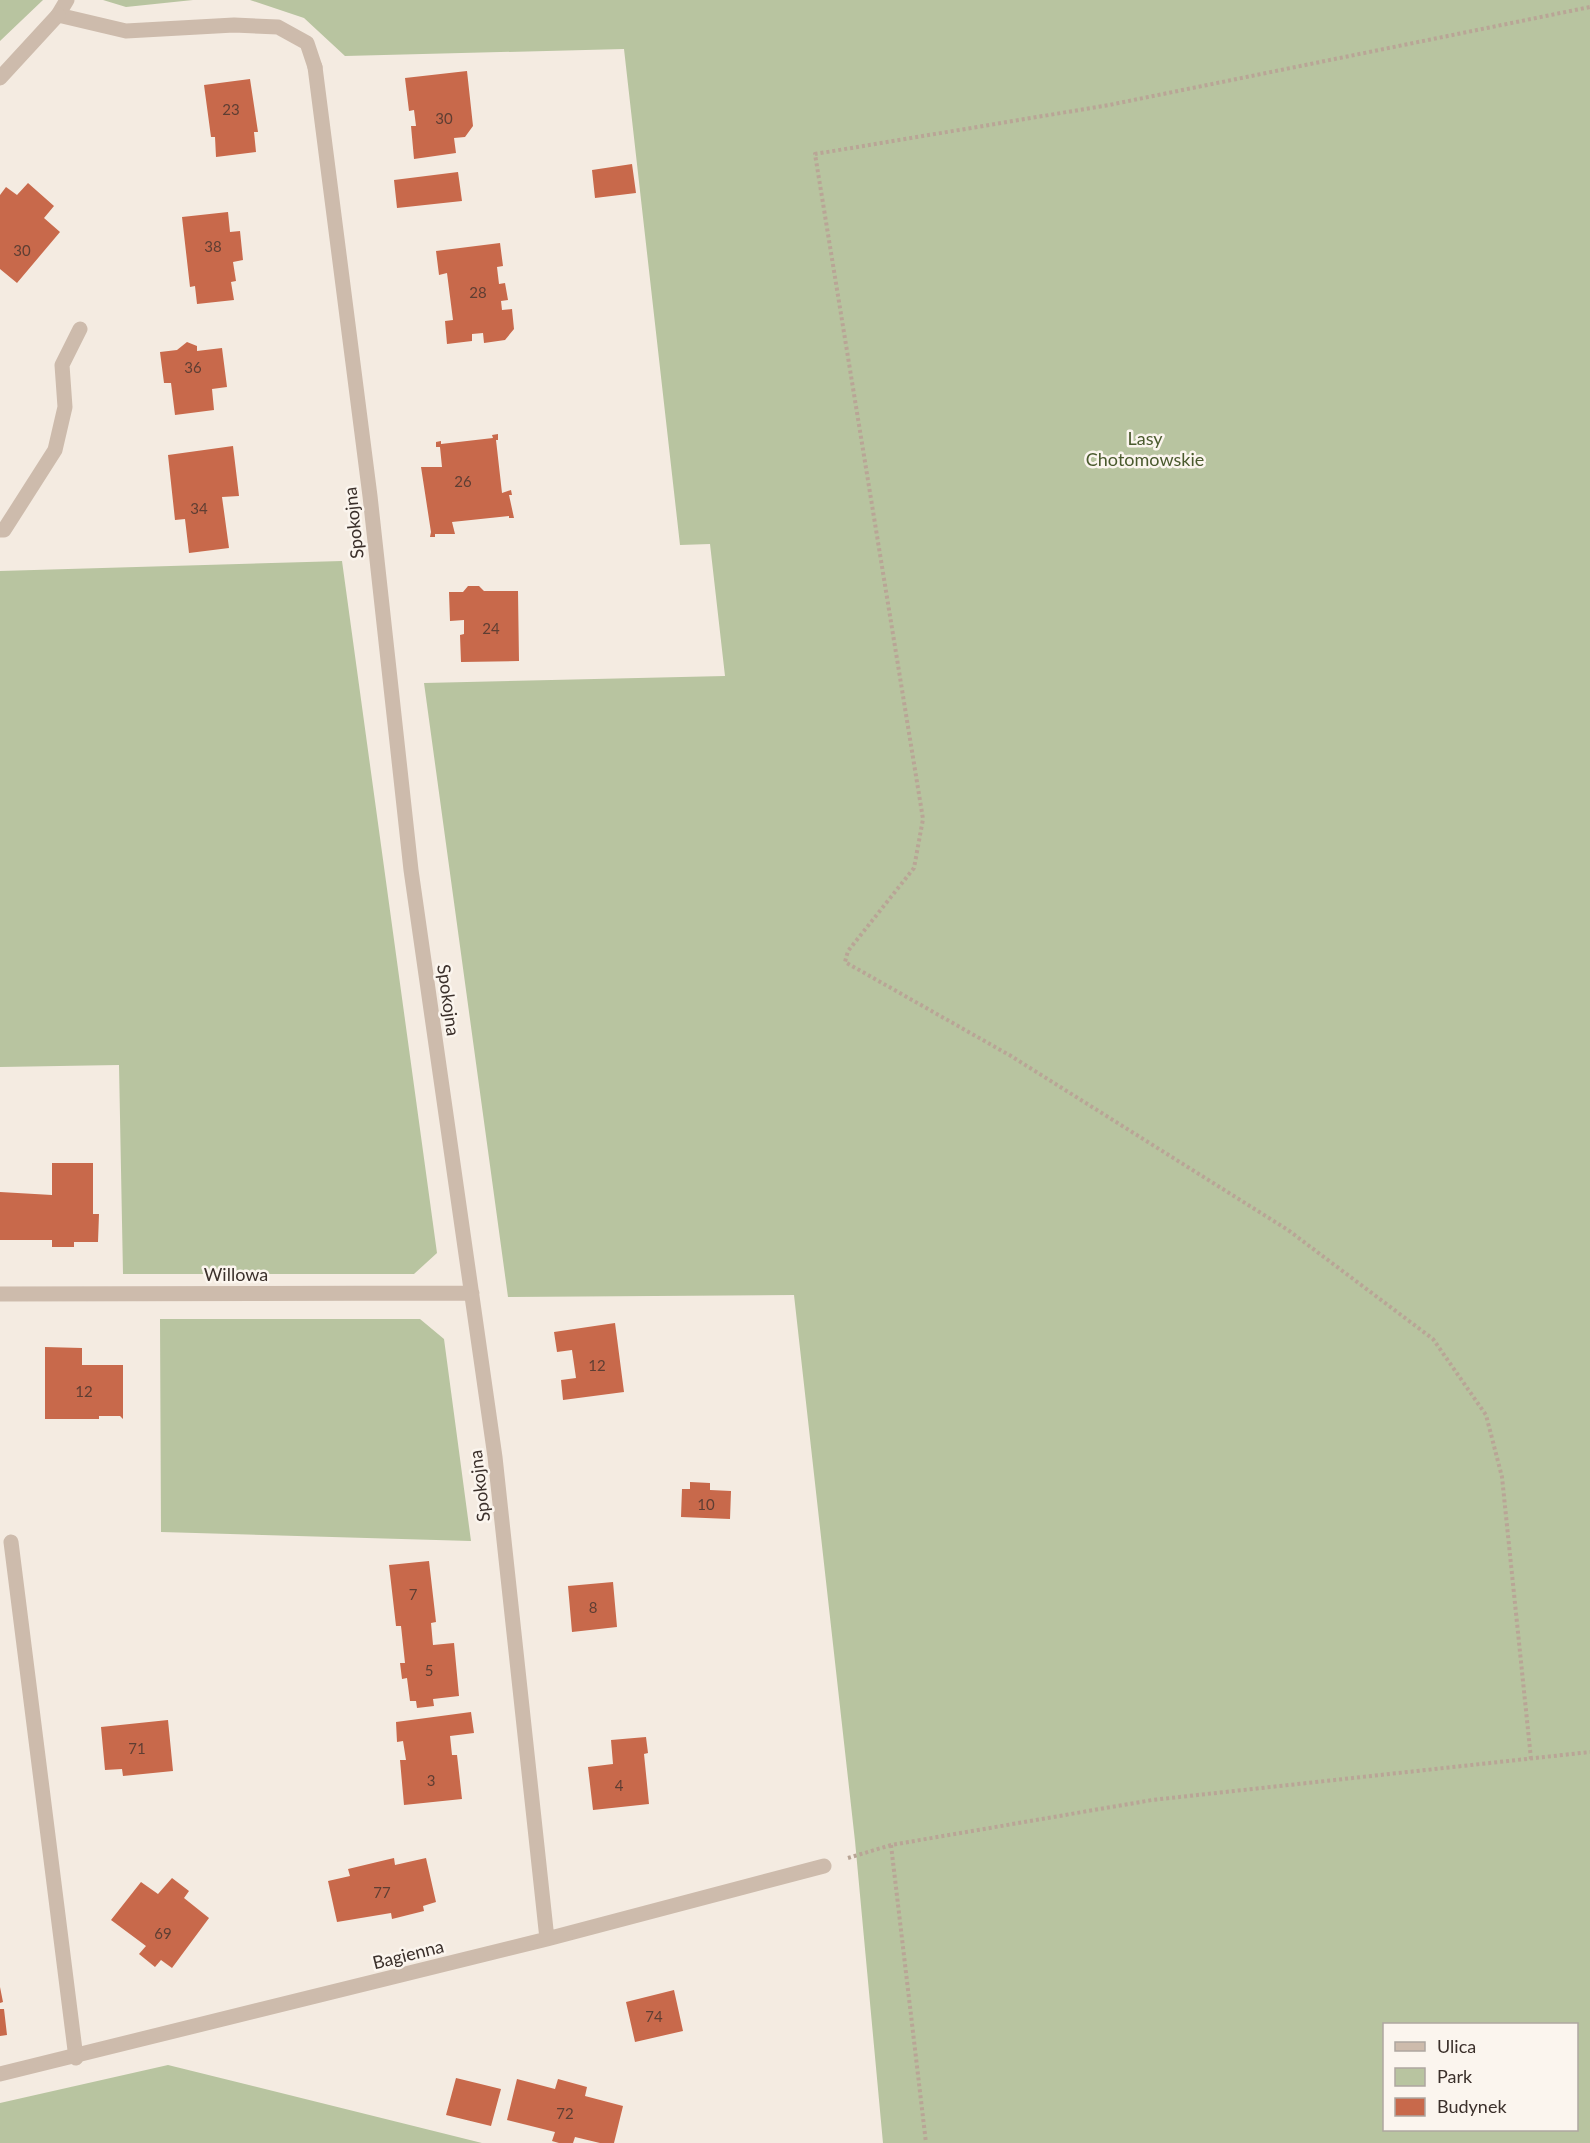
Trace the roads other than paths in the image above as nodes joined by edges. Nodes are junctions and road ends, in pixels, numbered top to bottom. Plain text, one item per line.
1 (67, 0) edge
2 (58, 15) junction
3 (0, 78) edge
4 (80, 329) dead end
5 (0, 530) edge
6 (472, 1293) junction
7 (0, 1294) edge
8 (11, 1542) dead end
9 (824, 1866) road end
10 (548, 1939) junction
11 (76, 2058) junction
12 (0, 2074) edge

1 - 2 street
2 - 3 street
2 - 6 street, Spokojna
4 - 5 street
6 - 7 street, Willowa
6 - 10 street, Spokojna
8 - 11 street
9 - 10 street, Bagienna
10 - 11 street, Bagienna
11 - 12 street, Bagienna

